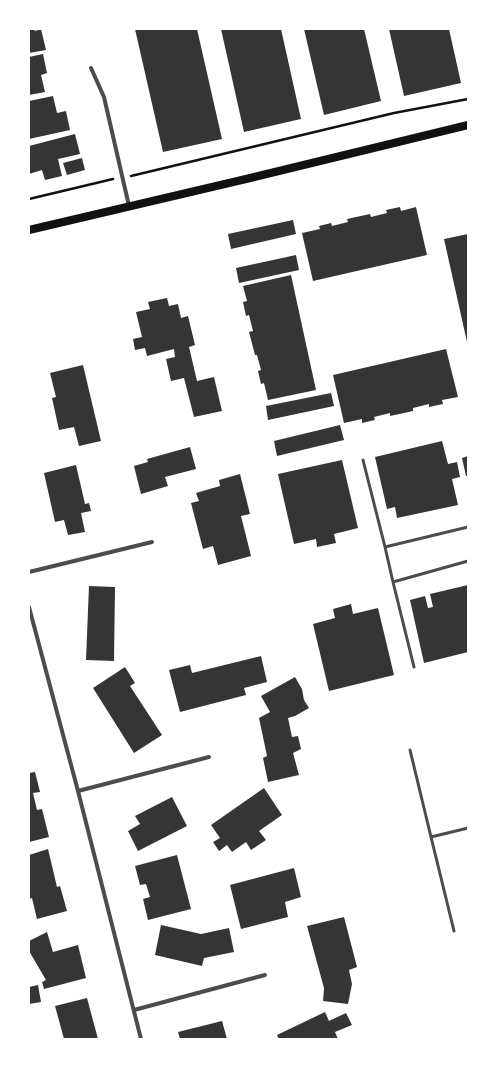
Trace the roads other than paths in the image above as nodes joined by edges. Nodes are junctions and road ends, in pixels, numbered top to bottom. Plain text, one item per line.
1 (91, 68) dead end
2 (468, 125) edge
3 (129, 206) junction
4 (29, 230) edge
5 (363, 460) dead end
6 (468, 526) edge
7 (152, 542) dead end
8 (385, 547) junction
9 (468, 561) edge
10 (29, 572) edge
11 (393, 582) junction
12 (29, 607) edge
13 (414, 667) dead end
14 (410, 750) dead end
15 (209, 758) dead end
16 (78, 791) junction
17 (468, 828) edge
18 (430, 837) junction
19 (454, 932) dead end
20 (265, 975) dead end
21 (134, 1010) junction
22 (142, 1039) edge

1 - 3 street
2 - 3 main road
3 - 4 main road
5 - 8 lane
6 - 8 lane
7 - 10 street
8 - 11 lane
9 - 11 lane
11 - 13 lane
12 - 16 street
14 - 18 lane
15 - 16 street
16 - 21 street
17 - 18 lane
18 - 19 lane
20 - 21 street
21 - 22 street

